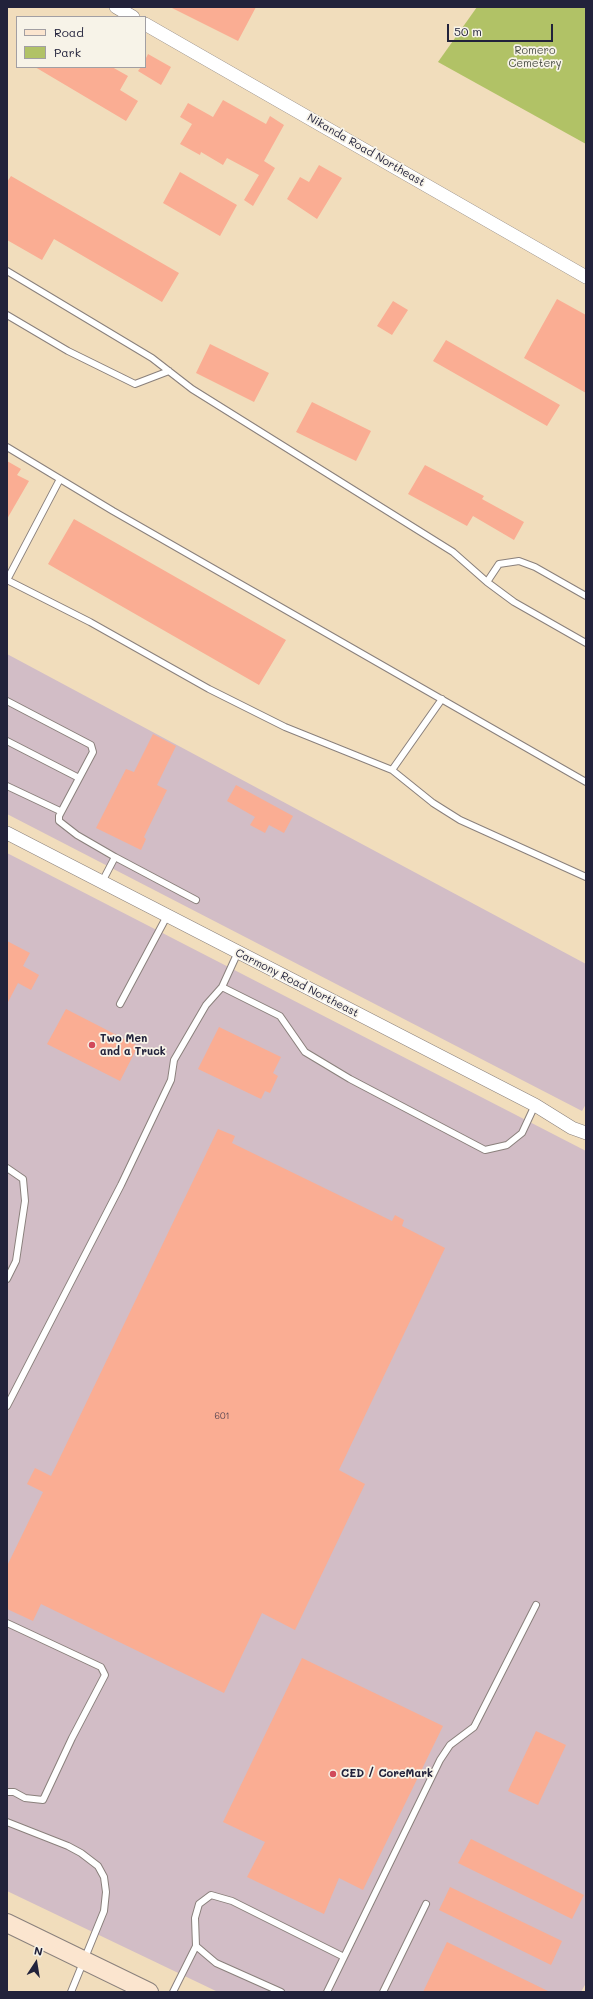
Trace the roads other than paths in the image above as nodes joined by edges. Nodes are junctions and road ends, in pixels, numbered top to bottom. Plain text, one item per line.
1 (116, 7) edge
2 (131, 16) edge
3 (146, 25) edge
4 (7, 271) edge
5 (586, 277) edge
6 (7, 315) edge
7 (169, 371) junction
8 (7, 447) edge
9 (60, 479) junction
10 (487, 582) junction
11 (586, 596) edge
12 (586, 643) edge
13 (442, 699) junction
14 (7, 701) edge
15 (7, 742) edge
16 (392, 770) junction
17 (79, 778) junction
18 (586, 782) edge
19 (7, 786) edge
20 (60, 811) junction
21 (7, 833) edge
22 (115, 857) junction
23 (586, 877) edge
24 (102, 882) junction
25 (196, 900) dead end
26 (167, 916) junction
27 (238, 952) junction
28 (222, 987) junction
29 (120, 1004) dead end
30 (535, 1105) junction
31 (586, 1133) edge
32 (7, 1168) edge
33 (7, 1279) edge
34 (7, 1406) edge
35 (536, 1605) dead end
36 (7, 1623) edge
37 (7, 1792) edge
38 (7, 1822) edge
39 (426, 1904) dead end
40 (7, 1924) edge
41 (196, 1946) junction
42 (344, 1957) junction
43 (84, 1961) junction
44 (71, 1992) edge
45 (149, 1992) edge
46 (173, 1992) edge
47 (281, 1992) edge
48 (327, 1992) edge
49 (383, 1992) edge

1 - 2 street
3 - 5 street, Nikanda Road Northeast
4 - 7 lane
6 - 7 lane
7 - 10 lane
8 - 9 lane
9 - 13 lane
9 - 16 lane
10 - 11 lane
10 - 12 lane
13 - 16 lane
13 - 18 lane
14 - 17 lane
15 - 17 lane
16 - 23 lane
17 - 20 lane
19 - 20 lane
20 - 22 lane
21 - 24 street, Carmony Road Northeast
22 - 24 lane
22 - 25 lane
24 - 26 street, Carmony Road Northeast
26 - 27 street, Carmony Road Northeast
26 - 29 lane
27 - 28 lane
27 - 30 street, Carmony Road Northeast
28 - 30 lane
28 - 34 lane
30 - 31 street, Carmony Road Northeast
32 - 33 lane
35 - 42 lane
36 - 37 lane
38 - 43 lane
39 - 49 lane
40 - 43 main road
41 - 42 lane
41 - 46 lane
41 - 47 lane
42 - 48 lane
43 - 44 lane
43 - 45 main road

